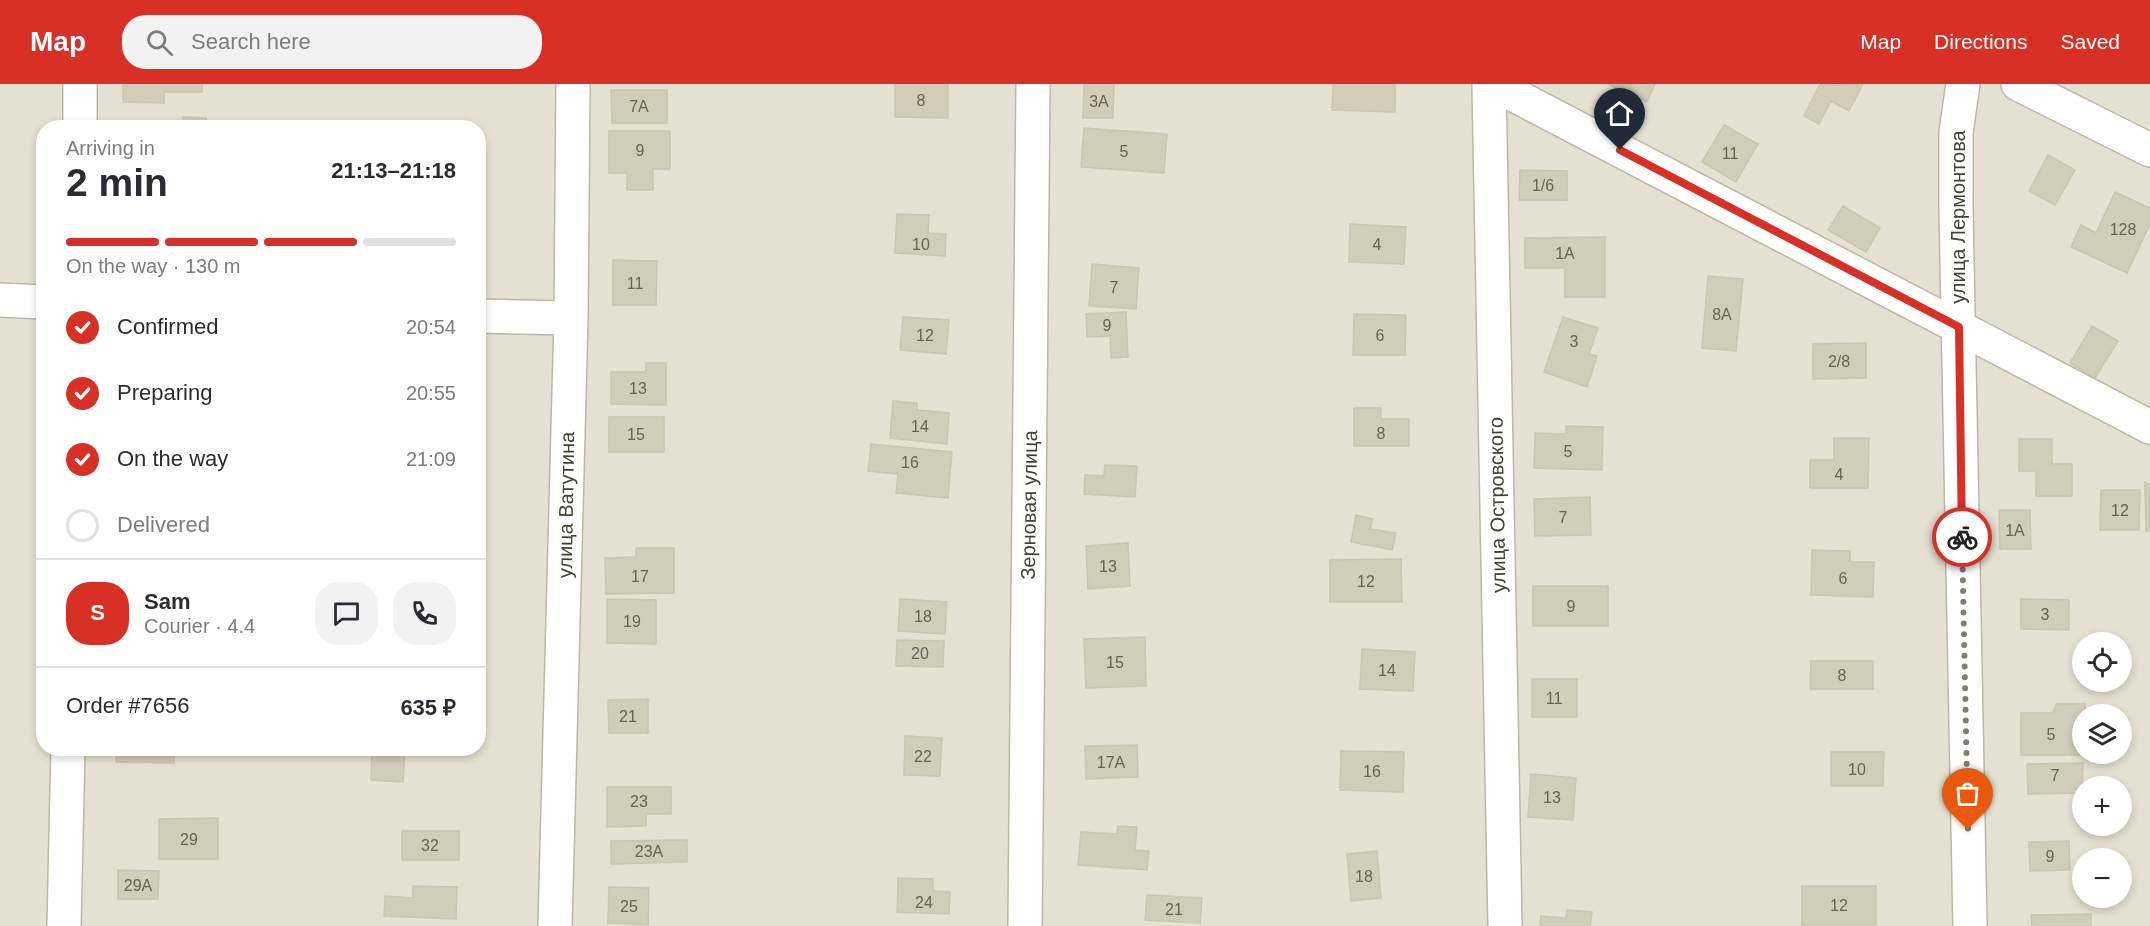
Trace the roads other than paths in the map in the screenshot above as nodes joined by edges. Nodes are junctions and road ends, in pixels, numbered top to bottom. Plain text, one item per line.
1 (80, 84) edge
2 (573, 84) edge
3 (1033, 84) edge
4 (1491, 84) edge
5 (1963, 84) edge
6 (2018, 84) edge
7 (80, 120) edge
8 (2150, 150) edge
9 (0, 300) edge
10 (36, 302) edge
11 (486, 315) edge
12 (571, 318) junction
13 (1959, 327) junction
14 (2150, 428) edge
15 (68, 756) edge
16 (64, 926) edge
17 (555, 926) edge
18 (1024, 926) edge
19 (1505, 926) edge
20 (1970, 926) edge

1 - 7 street
2 - 12 street, улица Ватутина
3 - 18 street, Зерновая улица
4 - 13 street
4 - 19 street, улица Островского
5 - 13 street, улица Лермонтова
6 - 8 street
9 - 10 street
11 - 12 street
12 - 17 street, улица Ватутина
13 - 14 street
13 - 20 street, улица Лермонтова
15 - 16 street

